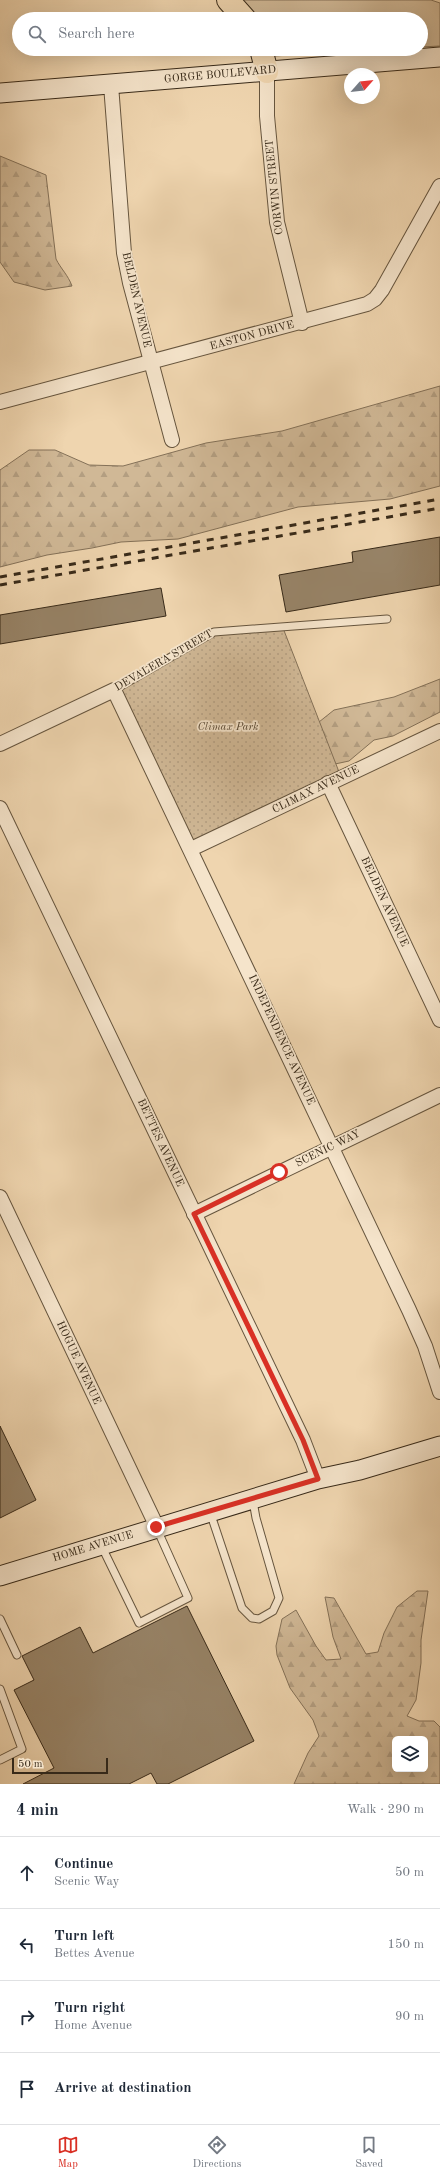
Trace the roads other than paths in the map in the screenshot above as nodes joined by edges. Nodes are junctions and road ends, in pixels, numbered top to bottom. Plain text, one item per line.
1 (228, 0) edge
2 (239, 12) edge
3 (263, 56) edge
4 (440, 57) edge
5 (266, 72) junction
6 (111, 85) junction
7 (0, 93) edge
8 (440, 186) edge
9 (302, 323) junction
10 (151, 363) junction
11 (0, 401) edge
12 (172, 440) dead end
13 (386, 619) dead end
14 (114, 690) junction
15 (440, 730) edge
16 (0, 744) edge
17 (328, 783) junction
18 (0, 808) edge
19 (191, 849) junction
20 (440, 1020) edge
21 (440, 1095) edge
22 (333, 1146) junction
23 (0, 1197) edge
24 (194, 1214) junction
25 (440, 1392) edge
26 (440, 1446) edge
27 (318, 1479) junction
28 (252, 1498) junction
29 (210, 1511) junction
30 (156, 1527) junction
31 (101, 1544) junction
32 (0, 1576) edge
33 (0, 1619) edge
34 (17, 1655) dead end
35 (0, 1690) edge
36 (0, 1760) edge

1 - 2 highway
3 - 5 highway
4 - 5 street, GORGE BOULEVARD
5 - 6 street, GORGE BOULEVARD
5 - 9 street, CORWIN STREET
6 - 7 street, GORGE BOULEVARD
6 - 10 street, BELDEN AVENUE
8 - 9 street, EASTON DRIVE
9 - 10 street, EASTON DRIVE
10 - 11 street, EASTON DRIVE
10 - 12 street, BELDEN AVENUE
13 - 14 lane, DEVALERA STREET
14 - 16 street, DEVALERA STREET
14 - 19 street, INDEPENDENCE AVENUE
15 - 17 street, CLIMAX AVENUE
17 - 19 street, CLIMAX AVENUE
17 - 20 street, BELDEN AVENUE
18 - 24 street, BETTES AVENUE
19 - 22 street, INDEPENDENCE AVENUE
21 - 22 street, SCENIC WAY
22 - 24 street, SCENIC WAY
22 - 25 street, INDEPENDENCE AVENUE
23 - 30 street, HOGUE AVENUE
24 - 27 street, BETTES AVENUE
26 - 27 street, HOME AVENUE
27 - 28 street, HOME AVENUE
28 - 29 street, HOME AVENUE
28 - 29 lane
29 - 30 street, HOME AVENUE
30 - 31 street, HOME AVENUE
30 - 31 lane
31 - 32 street, HOME AVENUE
33 - 34 lane
35 - 36 lane

